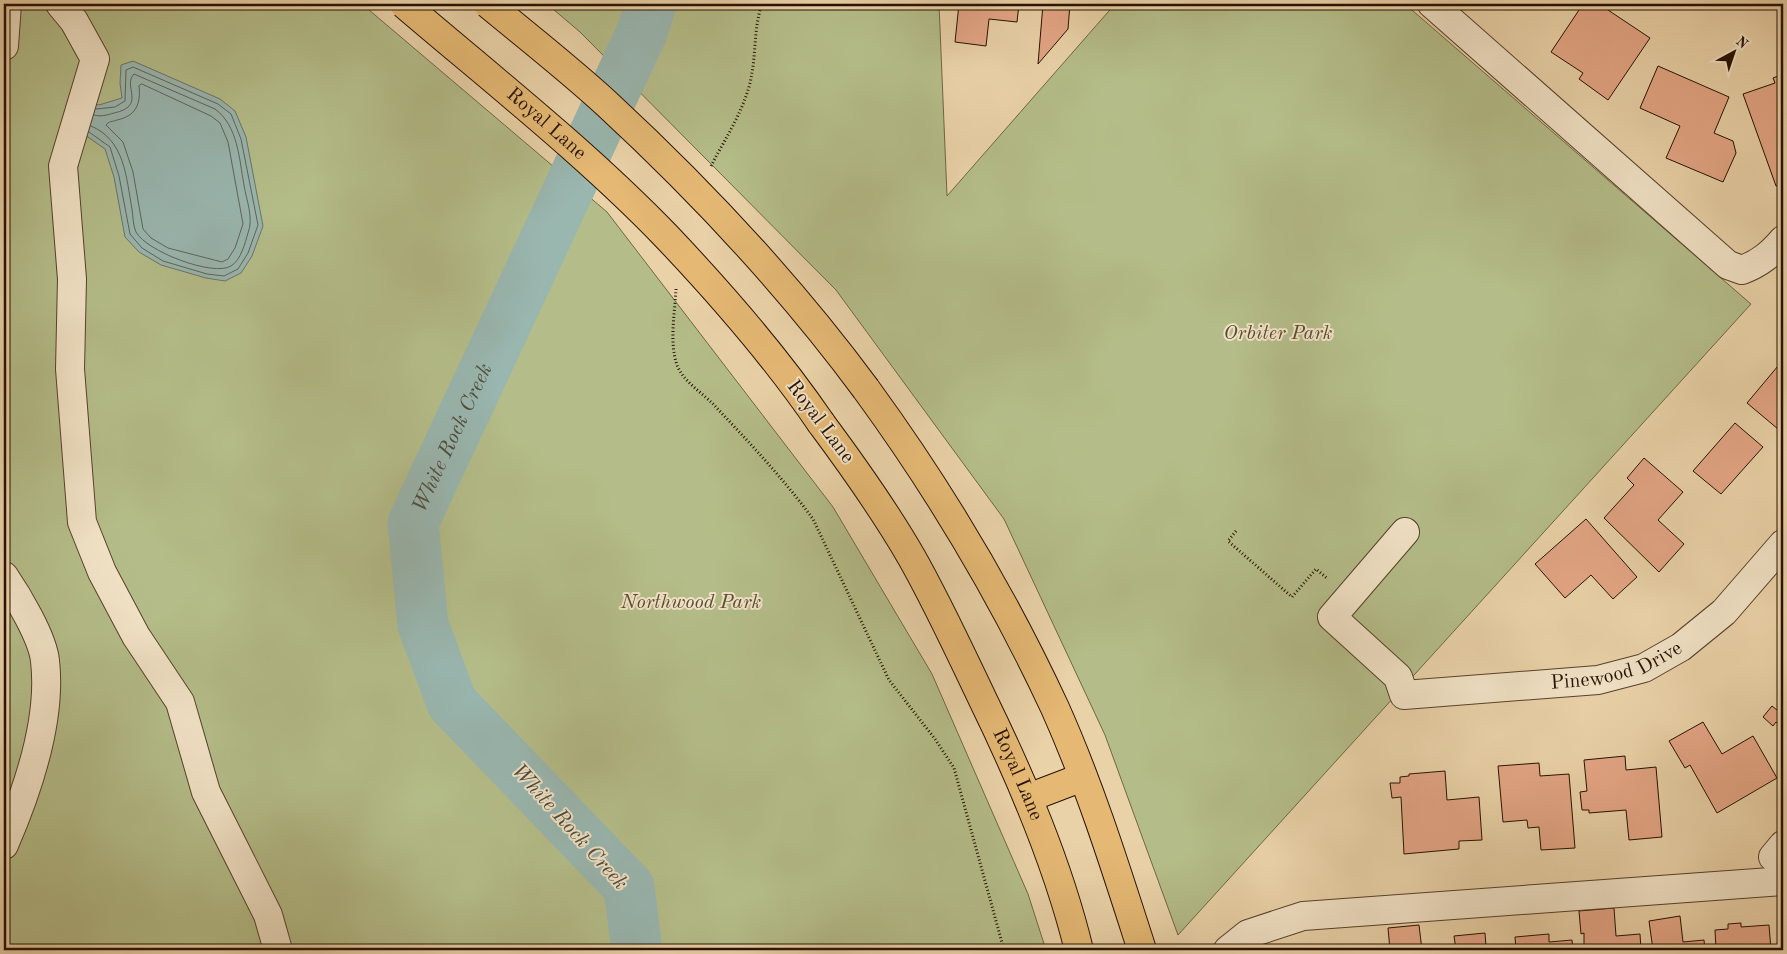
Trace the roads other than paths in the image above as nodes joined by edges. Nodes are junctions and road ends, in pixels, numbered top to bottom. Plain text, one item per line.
1 (7, 4) edge
2 (60, 4) edge
3 (404, 4) edge
4 (488, 4) edge
5 (1432, 4) edge
6 (4, 46) edge
7 (1783, 240) edge
8 (1405, 532) dead end
9 (1783, 544) edge
10 (4, 576) edge
11 (1082, 777) junction
12 (1028, 798) junction
13 (4, 845) edge
14 (1780, 861) edge
15 (278, 950) edge
16 (1079, 950) edge
17 (1142, 950) edge
18 (1228, 950) edge

1 - 6 street
2 - 15 street
3 - 12 main road, Royal Lane, bridge
4 - 11 main road, bridge
5 - 7 street
8 - 9 street, Pinewood Drive
10 - 13 street
11 - 12 main road
11 - 17 main road
12 - 16 main road, Royal Lane
14 - 18 street

